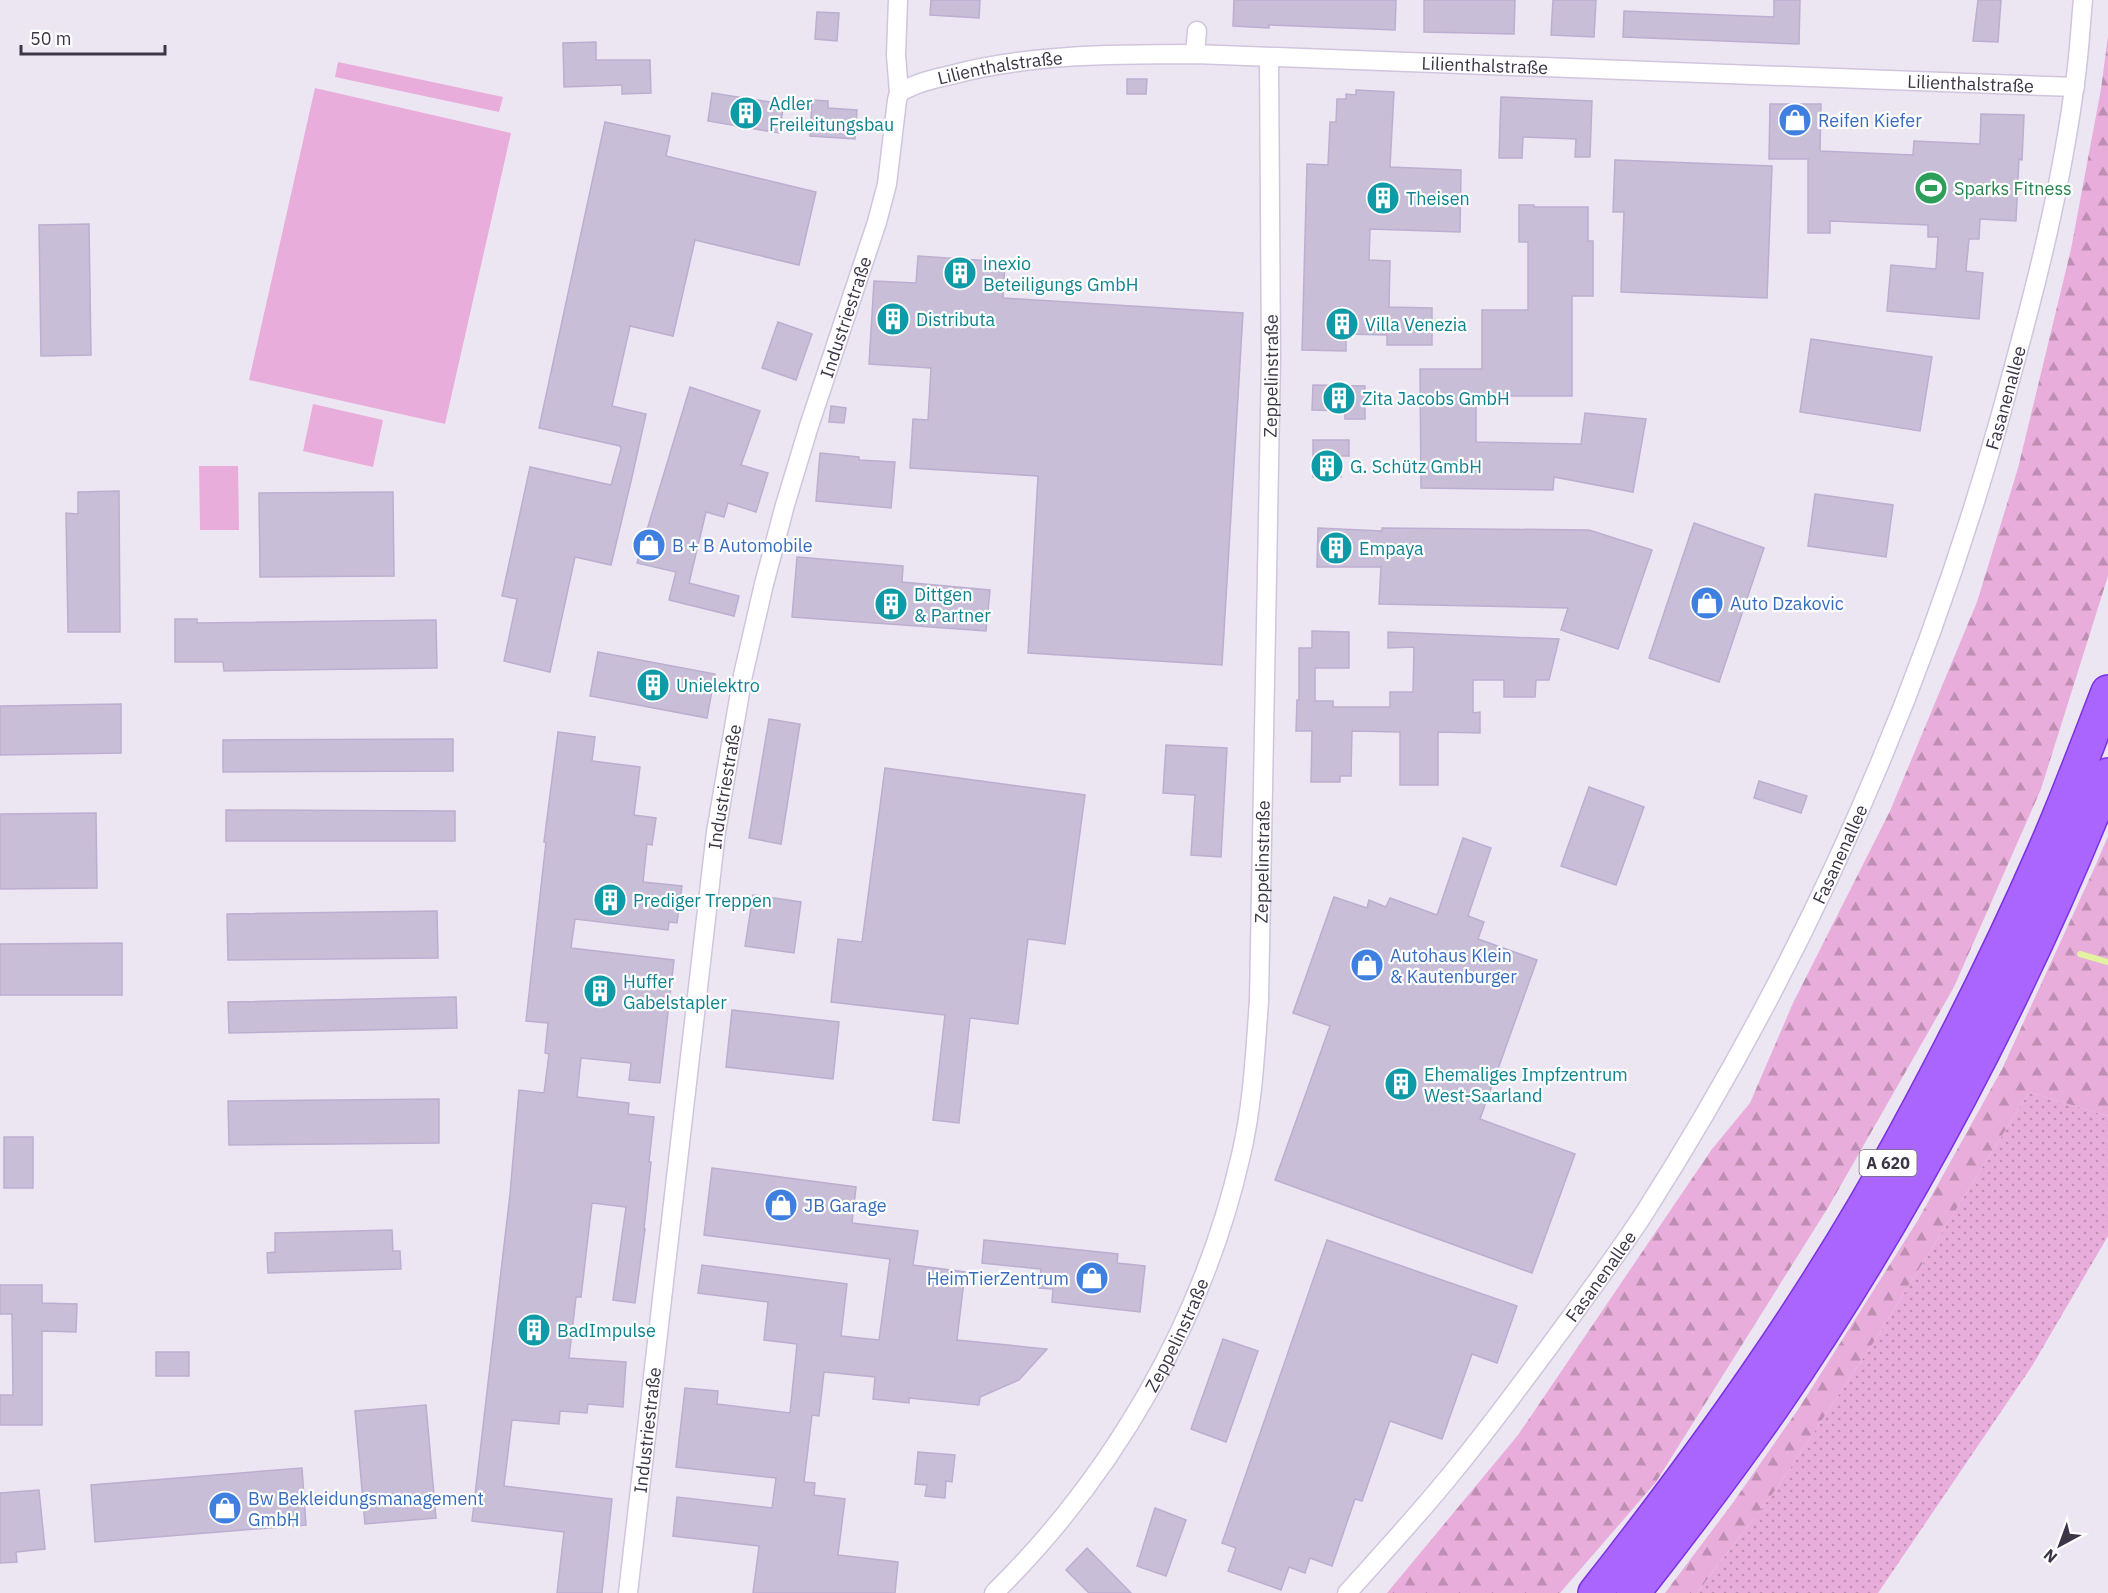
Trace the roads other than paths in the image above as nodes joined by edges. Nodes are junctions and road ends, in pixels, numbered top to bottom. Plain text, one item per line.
1 (898, 0) edge
2 (2083, 0) edge
3 (1197, 31) dead end
4 (1195, 54) junction
5 (1269, 58) junction
6 (2075, 87) junction
7 (899, 93) junction
8 (2108, 692) edge
9 (2108, 775) edge
10 (628, 1593) edge
11 (994, 1593) edge
12 (1347, 1593) edge
13 (1595, 1593) edge
14 (1633, 1593) edge

1 - 7 street, Industriestraße
2 - 6 street, Fasanenallee
3 - 4 street
4 - 5 street, Lilienthalstraße
4 - 7 street, Lilienthalstraße
5 - 6 street, Lilienthalstraße
5 - 11 street, Zeppelinstraße
6 - 12 street, Fasanenallee
7 - 10 street, Industriestraße
8 - 13 highway, A 620
9 - 14 highway, A 620

